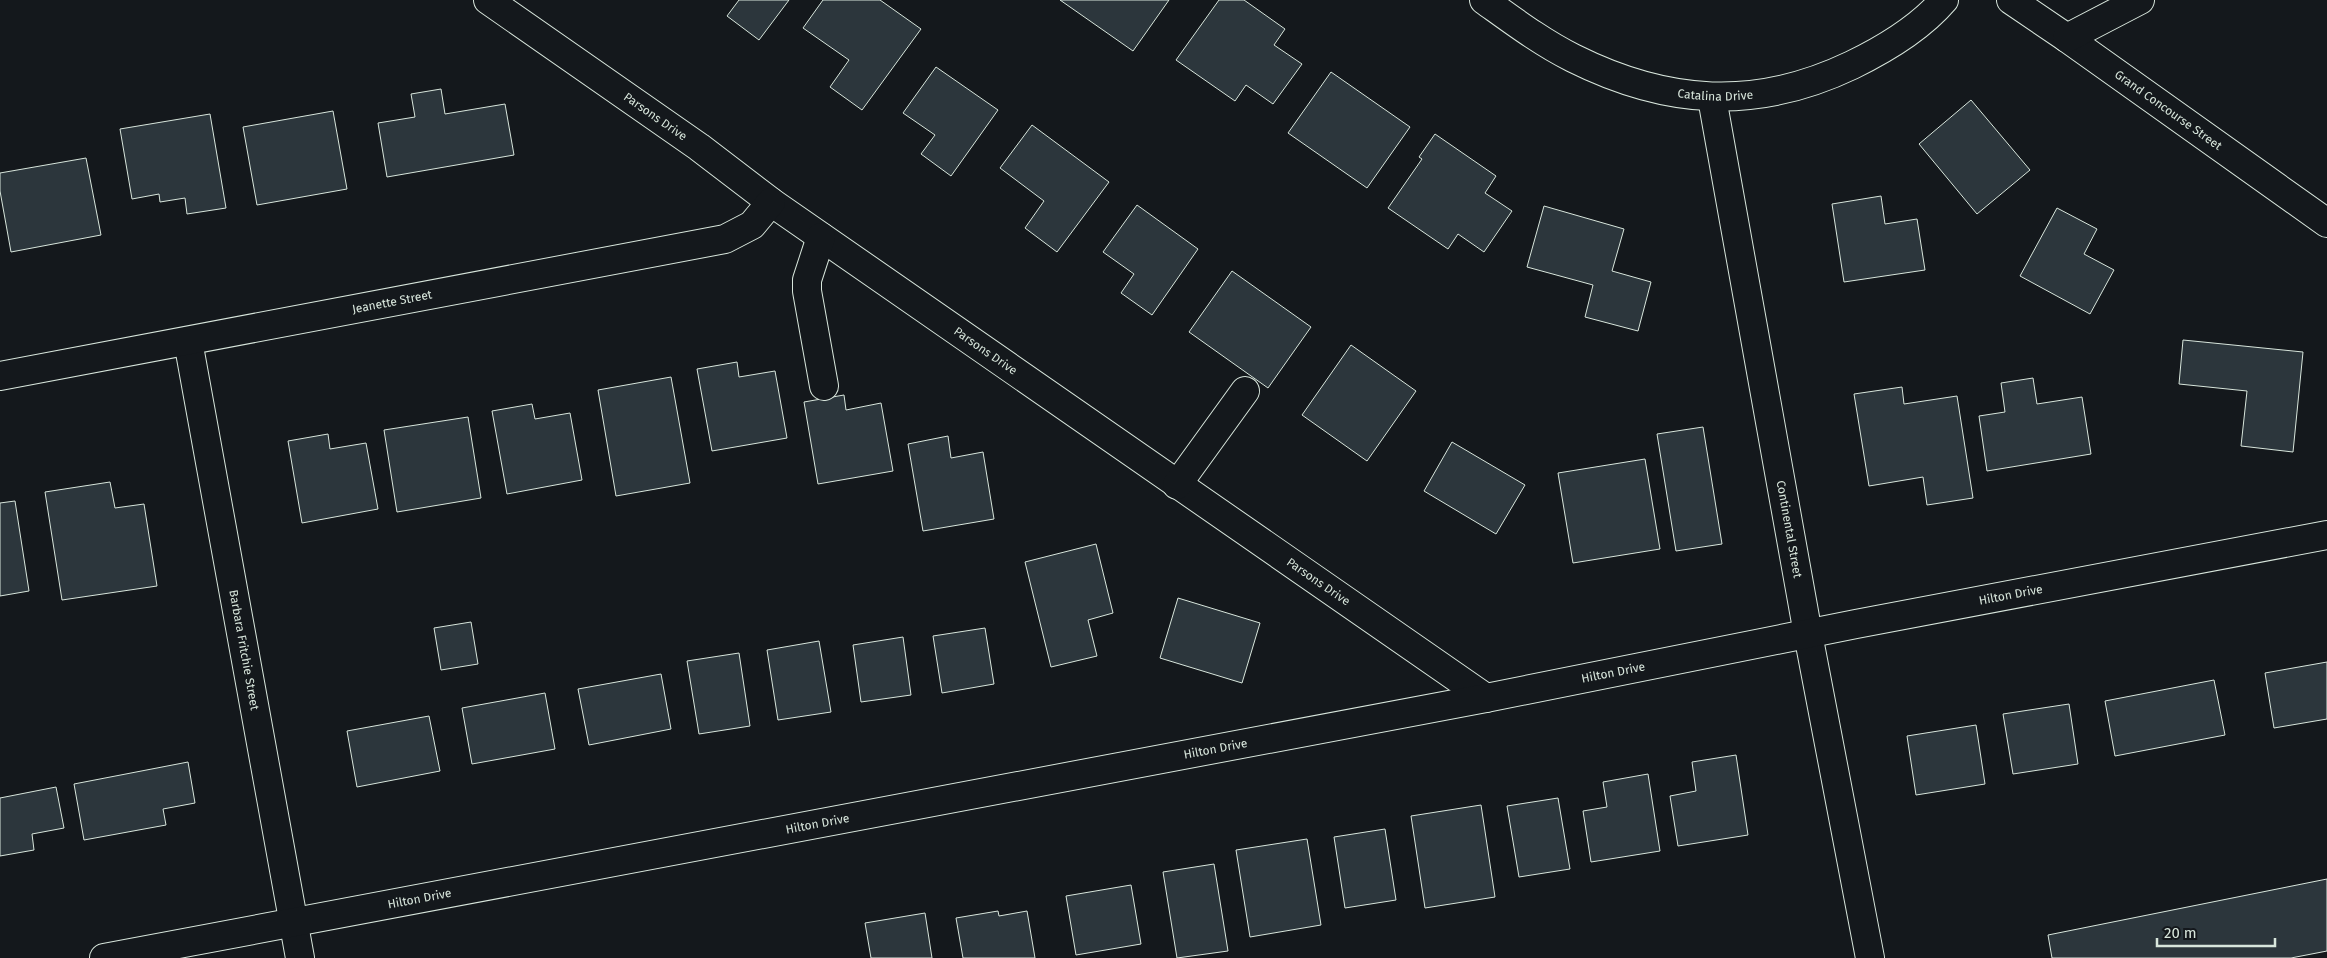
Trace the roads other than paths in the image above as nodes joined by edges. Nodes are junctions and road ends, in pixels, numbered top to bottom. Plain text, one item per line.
1 (488, 0) edge
2 (1484, 0) edge
3 (1944, 0) edge
4 (2010, 0) edge
5 (2140, 0) edge
6 (2068, 38) junction
7 (1712, 98) junction
8 (772, 202) junction
9 (2327, 223) edge
10 (821, 237) junction
11 (188, 340) junction
12 (0, 376) edge
13 (824, 386) dead end
14 (1245, 391) dead end
15 (1177, 485) junction
16 (2327, 535) edge
17 (1808, 634) junction
18 (1486, 698) junction
19 (294, 922) junction
20 (104, 958) edge
21 (300, 958) edge
22 (1870, 958) edge

1 - 8 street, Parsons Drive
2 - 7 street, Catalina Drive
3 - 7 street, Catalina Drive
4 - 6 street, Grand Concourse Street
5 - 6 street
6 - 9 street, Grand Concourse Street
7 - 17 street, Continental Street
8 - 10 street, Parsons Drive
8 - 11 street, Jeanette Street
10 - 13 street
10 - 15 street, Parsons Drive
11 - 12 street, Jeanette Street
11 - 19 street, Barbara Fritchie Street
14 - 15 street
15 - 18 street, Parsons Drive
16 - 17 street, Hilton Drive
17 - 18 street, Hilton Drive
17 - 22 street, Continental Street
18 - 19 street, Hilton Drive
19 - 20 street, Hilton Drive
19 - 21 street, Barbara Fritchie Street

